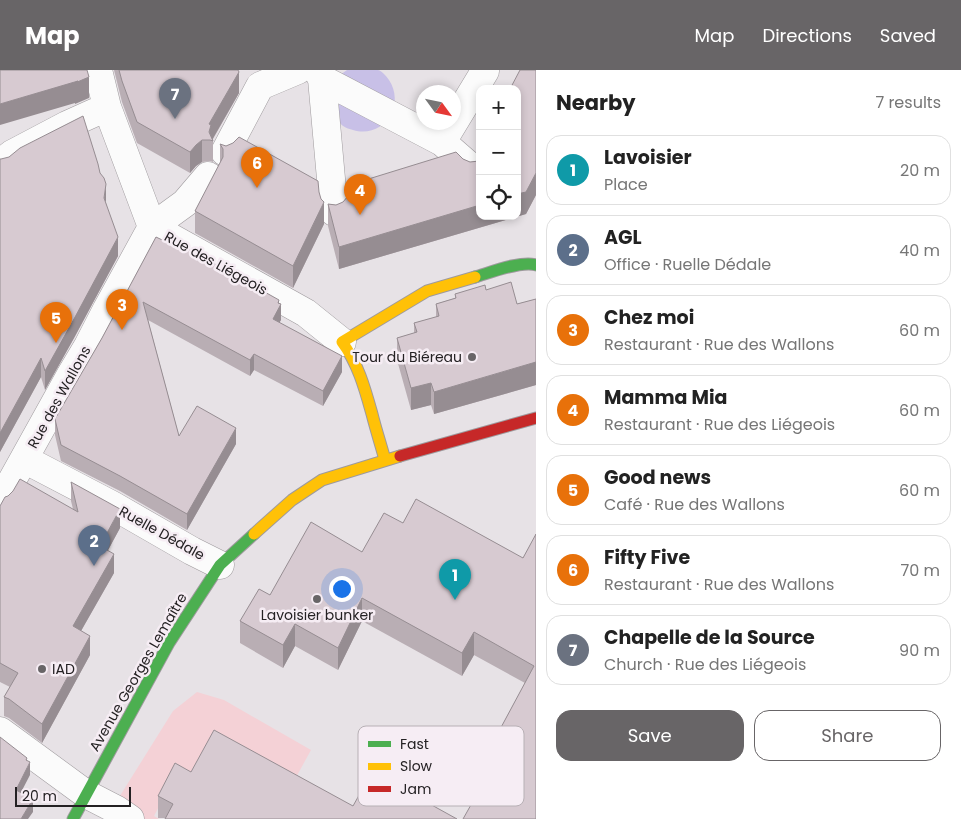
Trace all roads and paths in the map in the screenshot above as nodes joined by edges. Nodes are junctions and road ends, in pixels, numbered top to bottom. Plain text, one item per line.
1 (98, 70) edge
2 (486, 71) edge
3 (313, 73) edge
4 (107, 107) junction
5 (442, 142) junction
6 (225, 152) edge
7 (0, 163) edge
8 (473, 169) edge
9 (208, 176) dead end
10 (334, 212) edge
11 (152, 227) junction
12 (533, 264) edge
13 (342, 342) junction
14 (536, 418) edge
15 (385, 460) junction
16 (9, 479) edge
17 (220, 565) junction
18 (0, 731) edge
19 (86, 794) junction
20 (73, 819) edge
21 (130, 819) edge

1 - 4 street, Rue des Liégeois
2 - 5 street
3 - 5 street
3 - 6 street
3 - 10 street
4 - 7 street
4 - 11 street, Rue des Liégeois
5 - 8 street
9 - 11 street, Rue des Wallons
11 - 13 street, Rue des Liégeois
11 - 16 street, Rue des Wallons
12 - 13 street
13 - 15 street, Rue des Liégeois
14 - 15 street, Avenue Georges Lemaître
15 - 17 street, Avenue Georges Lemaître
16 - 17 street, Ruelle Dédale
17 - 19 street, Avenue Georges Lemaître
18 - 19 street
19 - 20 street, Avenue Georges Lemaître
19 - 21 street

